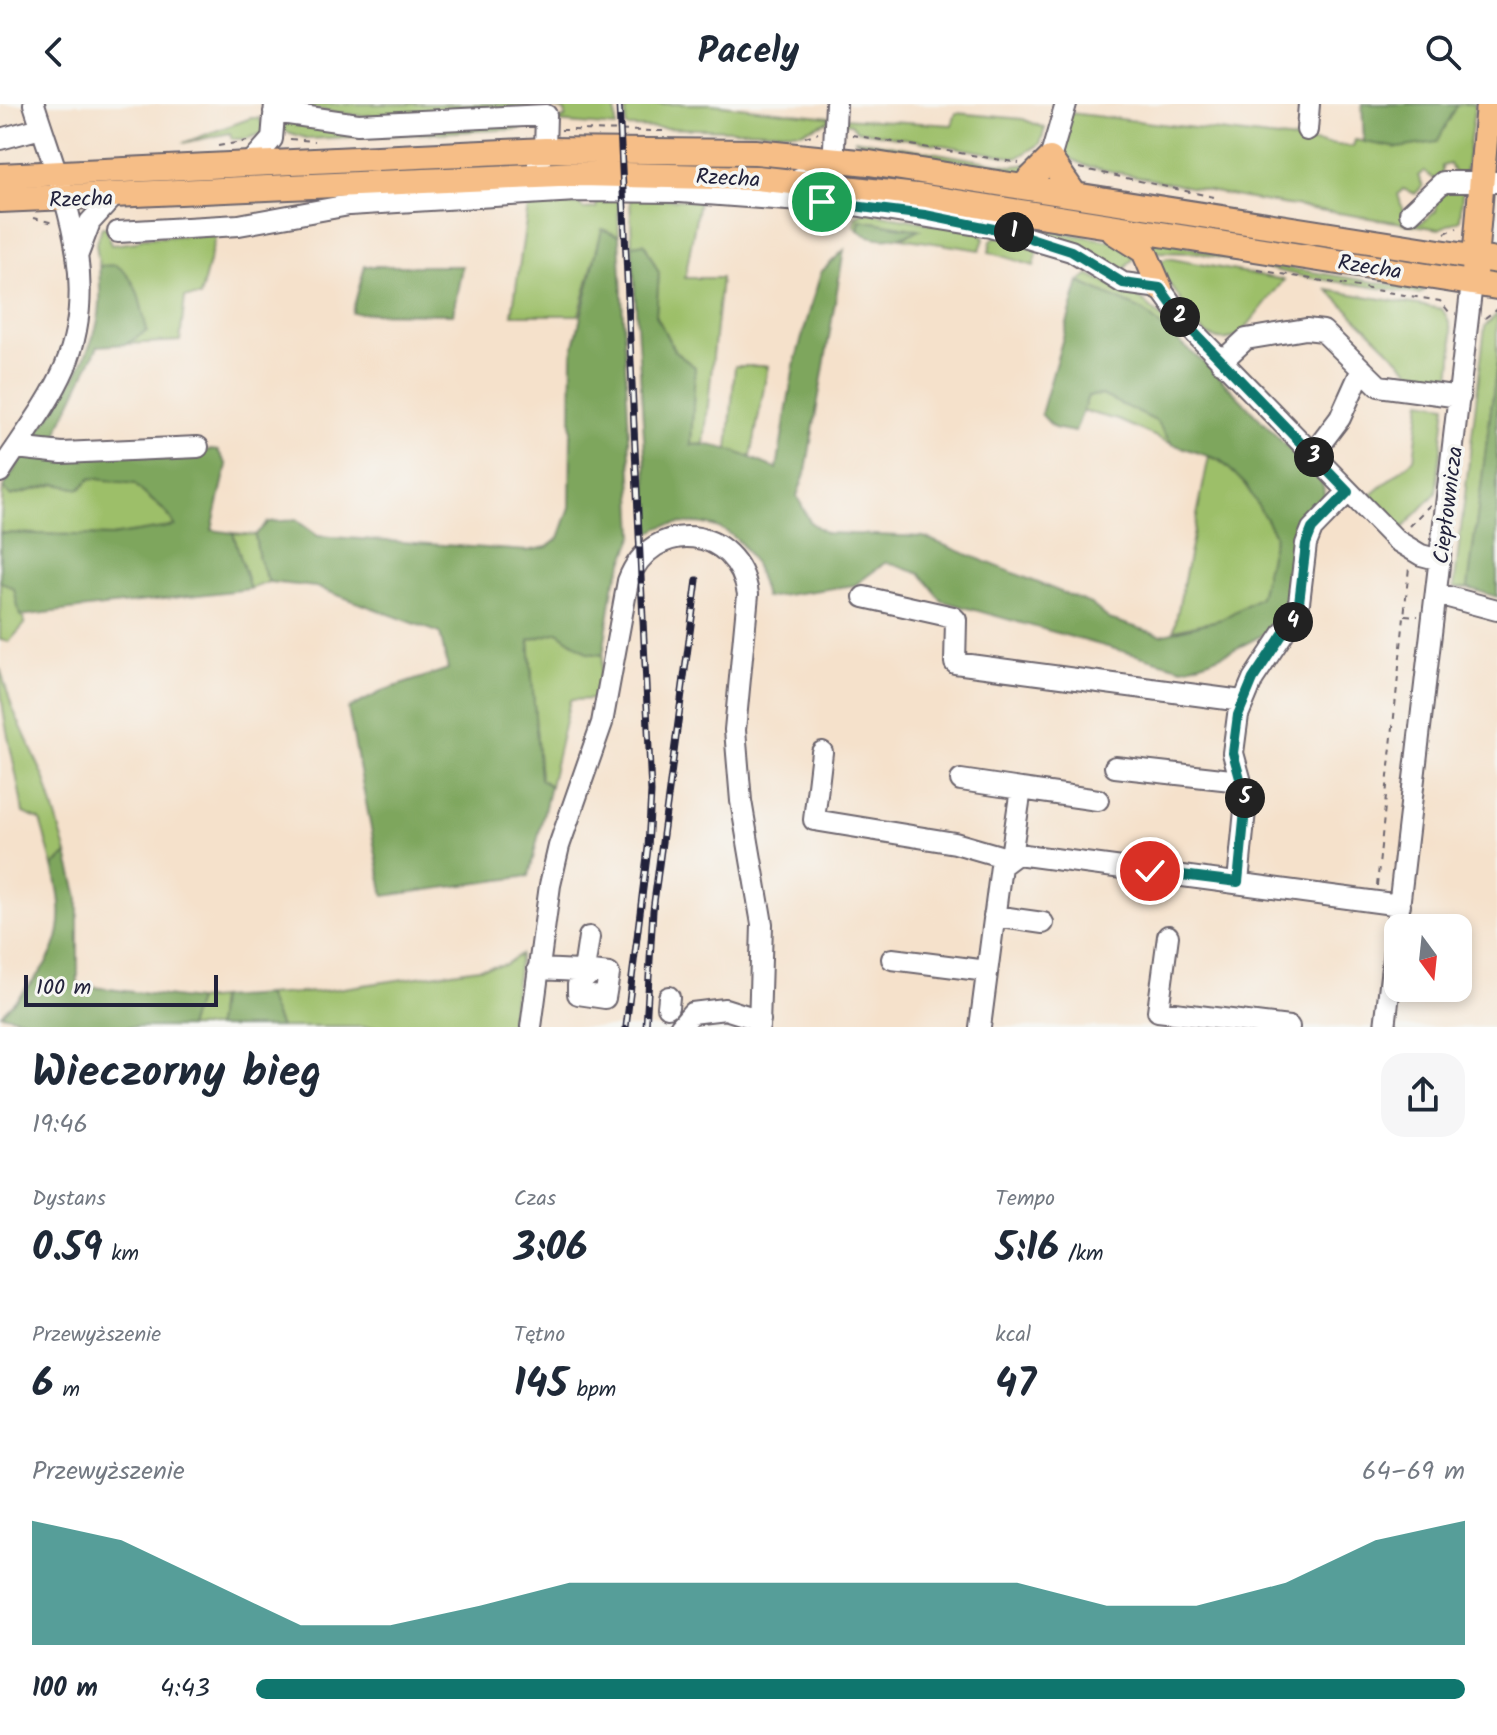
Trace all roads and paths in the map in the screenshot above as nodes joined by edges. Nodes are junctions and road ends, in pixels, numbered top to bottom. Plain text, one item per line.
1 (34, 104) edge
2 (836, 104) edge
3 (1066, 104) edge
4 (1309, 104) edge
5 (1488, 104) edge
6 (274, 108) edge
7 (546, 110) edge
8 (41, 128) junction
9 (1307, 130) dead end
10 (0, 139) edge
11 (272, 139) junction
12 (545, 150) junction
13 (833, 159) junction
14 (1050, 159) junction
15 (294, 162) junction
16 (249, 165) junction
17 (56, 174) junction
18 (531, 175) junction
19 (0, 176) edge
20 (788, 180) junction
21 (1490, 182) edge
22 (1022, 187) junction
23 (238, 190) junction
24 (1075, 195) junction
25 (113, 197) junction
26 (63, 199) junction
27 (0, 200) edge
28 (1410, 213) dead end
29 (30, 217) dead end
30 (1094, 223) junction
31 (58, 225) dead end
32 (239, 225) junction
33 (118, 232) dead end
34 (78, 254) junction
35 (1486, 259) edge
36 (1247, 267) dead end
37 (1472, 283) junction
38 (1497, 287) edge
39 (1160, 288) junction
40 (1451, 316) dead end
41 (1221, 362) junction
42 (1362, 369) junction
43 (1460, 397) junction
44 (198, 447) dead end
45 (16, 448) junction
46 (1312, 455) junction
47 (0, 472) edge
48 (1348, 492) junction
49 (1436, 498) dead end
50 (1396, 540) junction
51 (1440, 560) junction
52 (1408, 564) dead end
53 (1437, 594) junction
54 (864, 597) dead end
55 (1497, 610) edge
56 (1242, 701) junction
57 (822, 752) dead end
58 (1115, 767) dead end
59 (961, 780) dead end
60 (1240, 781) junction
61 (1021, 789) junction
62 (1098, 800) dead end
63 (1009, 857) junction
64 (1238, 882) junction
65 (1380, 896) dead end
66 (1400, 905) junction
67 (994, 916) junction
68 (1043, 923) dead end
69 (1168, 936) dead end
70 (589, 937) dead end
71 (892, 959) dead end
72 (538, 969) junction
73 (987, 971) junction
74 (760, 1024) edge
75 (531, 1027) edge
76 (680, 1027) edge
77 (980, 1027) edge
78 (1289, 1027) edge
79 (1385, 1027) edge

1 - 8 street
2 - 13 street
3 - 14 street
4 - 9 street
5 - 21 main road, Ciepłownicza
6 - 7 street
6 - 11 street
7 - 12 street
8 - 10 street
8 - 17 street
11 - 15 street
11 - 16 street
12 - 13 main road, Rzecha
12 - 15 main road, Rzecha
12 - 18 street
13 - 20 street
13 - 22 main road, Rzecha
14 - 22 main road
14 - 24 main road
15 - 16 main road, Rzecha
16 - 17 main road, Rzecha
17 - 19 main road, Rzecha
17 - 26 street
18 - 20 main road, Rzecha
18 - 23 main road, Rzecha
20 - 30 main road, Rzecha
21 - 28 street
21 - 35 main road, Ciepłownicza
22 - 24 main road, Rzecha
23 - 25 main road, Rzecha
23 - 32 street
24 - 35 main road, Rzecha
25 - 26 main road, Rzecha
25 - 34 street
26 - 27 main road, Rzecha
26 - 34 street
29 - 31 path
30 - 37 main road, Rzecha
30 - 39 main road
32 - 33 street
32 - 39 street
34 - 45 street
35 - 37 main road, Ciepłownicza
36 - 40 path
37 - 38 main road, Rzecha
37 - 43 street, Ciepłownicza
39 - 41 street
41 - 42 street
41 - 46 street
42 - 43 street
42 - 46 street
43 - 51 street, Ciepłownicza
44 - 45 street
45 - 47 street
46 - 48 street
48 - 50 street
48 - 56 street
49 - 50 path
50 - 51 street
51 - 53 street, Ciepłownicza
52 - 65 path
53 - 55 street
53 - 66 street, Ciepłownicza
54 - 56 street
56 - 60 street
57 - 63 street
58 - 60 street
59 - 61 street
60 - 64 street
61 - 62 street
61 - 63 street
63 - 64 street
63 - 67 street
64 - 66 street
66 - 79 street, Ciepłownicza
67 - 68 street
67 - 73 street
69 - 78 street
70 - 72 street
71 - 73 street
72 - 74 street
72 - 75 street
73 - 77 street
74 - 76 street

